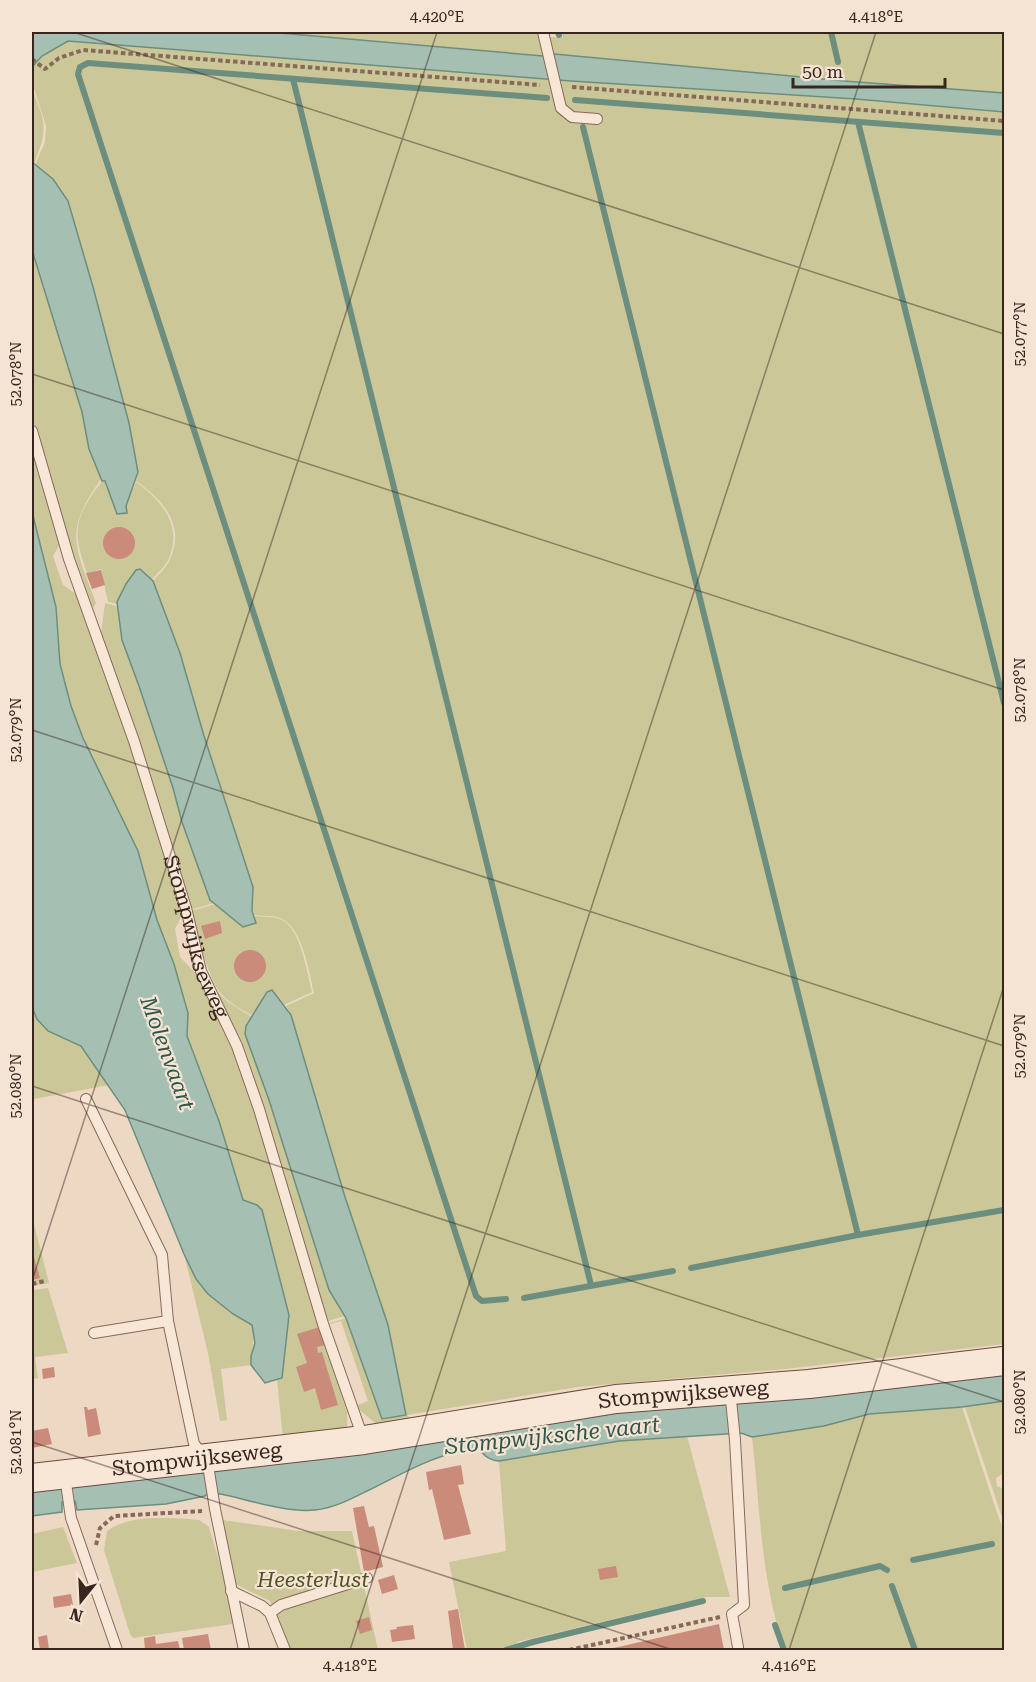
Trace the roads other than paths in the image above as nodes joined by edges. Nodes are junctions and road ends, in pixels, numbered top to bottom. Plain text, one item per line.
1 (543, 32) edge
2 (597, 119) dead end
3 (32, 431) edge
4 (86, 1099) dead end
5 (168, 1322) junction
6 (94, 1333) dead end
7 (1005, 1361) edge
8 (730, 1393) junction
9 (364, 1440) junction
10 (208, 1463) junction
11 (65, 1477) junction
12 (32, 1478) edge
13 (367, 1578) dead end
14 (231, 1591) junction
15 (270, 1613) junction
16 (738, 1647) dead end
17 (117, 1650) edge
18 (244, 1650) edge
19 (285, 1650) edge

1 - 2 lane
3 - 9 lane, Stompwijkseweg
4 - 5 lane
5 - 6 lane
5 - 10 lane
7 - 8 street, Stompwijkseweg
8 - 9 street, Stompwijkseweg
8 - 16 lane
9 - 10 street, Stompwijkseweg
10 - 11 street, Stompwijkseweg
10 - 14 lane
11 - 12 street, Stompwijkseweg
11 - 17 lane
13 - 15 lane
14 - 15 lane
14 - 18 lane
15 - 19 lane

